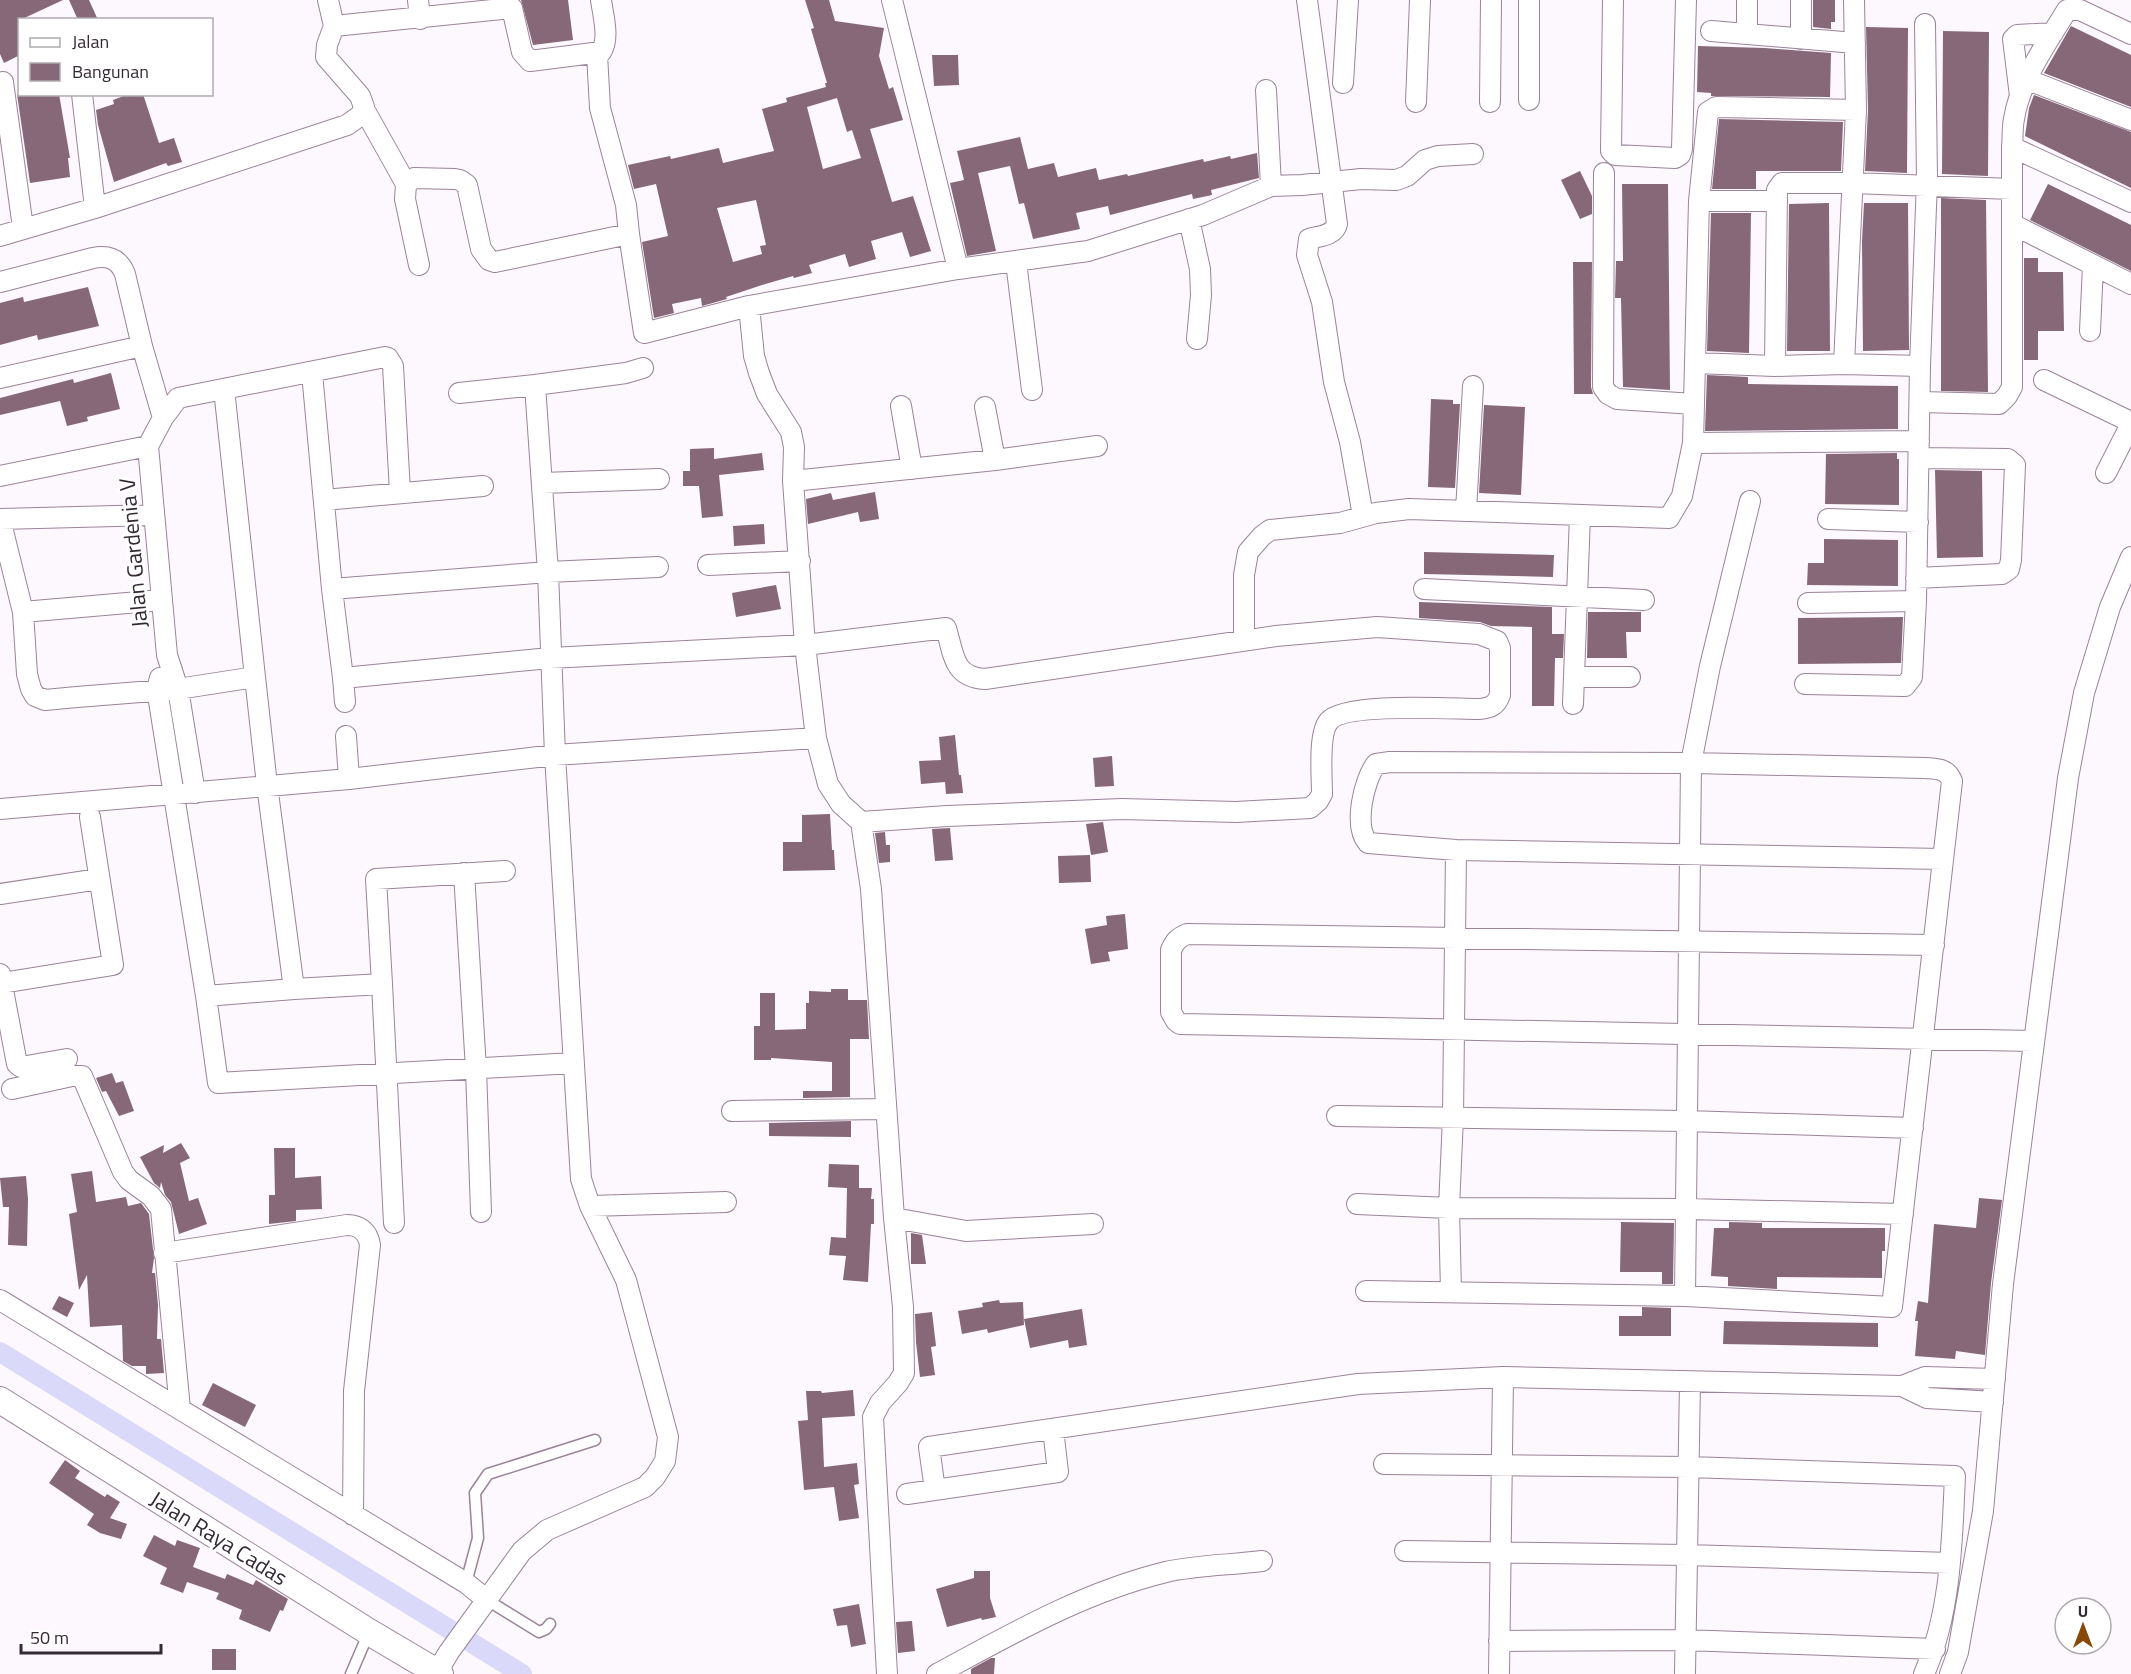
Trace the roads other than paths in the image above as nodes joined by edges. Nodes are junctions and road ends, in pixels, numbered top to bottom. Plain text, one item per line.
1 (328, 0) edge
2 (601, 0) edge
3 (892, 0) edge
4 (1307, 0) edge
5 (1348, 0) edge
6 (1420, 0) edge
7 (1491, 0) edge
8 (1529, 0) edge
9 (1613, 0) edge
10 (1686, 0) edge
11 (1747, 0) edge
12 (1801, 0) edge
13 (1854, 0) edge
14 (512, 4) edge
15 (419, 9) edge
16 (1925, 24) dead end
17 (333, 26) junction
18 (1711, 31) dead end
19 (2053, 33) junction
20 (1747, 34) junction
21 (2131, 34) edge
22 (1801, 39) junction
23 (1855, 43) junction
24 (597, 54) junction
25 (7, 81) edge
26 (1343, 83) dead end
27 (2024, 88) junction
28 (1266, 90) dead end
29 (82, 96) edge
30 (1528, 100) dead end
31 (1416, 102) dead end
32 (1490, 102) dead end
33 (364, 109) junction
34 (1856, 110) junction
35 (2131, 120) edge
36 (2012, 147) junction
37 (1473, 154) dead end
38 (1604, 173) dead end
39 (1331, 181) junction
40 (1853, 183) junction
41 (406, 184) junction
42 (1927, 185) junction
43 (1271, 186) junction
44 (2012, 189) junction
45 (1699, 201) junction
46 (1777, 201) junction
47 (2131, 202) edge
48 (95, 208) junction
49 (1189, 219) junction
50 (2012, 224) junction
51 (23, 228) junction
52 (629, 234) junction
53 (0, 236) edge
54 (1016, 262) junction
55 (2093, 265) junction
56 (419, 266) dead end
57 (958, 269) junction
58 (0, 282) edge
59 (2131, 284) edge
60 (749, 306) junction
61 (2090, 331) dead end
62 (1197, 339) dead end
63 (142, 346) junction
64 (1695, 363) junction
65 (1844, 364) junction
66 (1775, 366) junction
67 (1920, 366) junction
68 (643, 368) dead end
69 (312, 373) junction
70 (0, 378) edge
71 (2044, 380) dead end
72 (535, 385) junction
73 (1473, 386) dead end
74 (224, 389) junction
75 (1032, 390) dead end
76 (459, 393) dead end
77 (1921, 402) junction
78 (1694, 404) junction
79 (901, 406) dead end
80 (985, 407) dead end
81 (163, 418) junction
82 (2131, 423) edge
83 (1693, 443) junction
84 (148, 446) junction
85 (1096, 446) dead end
86 (1918, 450) junction
87 (995, 460) junction
88 (912, 469) junction
89 (2106, 473) dead end
90 (0, 476) edge
91 (659, 478) dead end
92 (793, 481) junction
93 (542, 483) junction
94 (483, 486) dead end
95 (400, 492) junction
96 (324, 500) junction
97 (1750, 501) dead end
98 (1466, 511) junction
99 (154, 515) junction
100 (1580, 515) junction
101 (1363, 516) junction
102 (0, 519) edge
103 (1828, 519) dead end
104 (1918, 522) junction
105 (2131, 557) edge
106 (800, 561) junction
107 (708, 565) dead end
108 (658, 567) dead end
109 (548, 572) junction
110 (1916, 578) junction
111 (332, 589) junction
112 (1424, 589) dead end
113 (1577, 596) junction
114 (162, 600) junction
115 (1644, 600) dead end
116 (1916, 601) junction
117 (1808, 603) dead end
118 (23, 612) junction
119 (1244, 640) junction
120 (805, 645) junction
121 (167, 655) junction
122 (550, 658) junction
123 (255, 677) junction
124 (1574, 677) junction
125 (1630, 677) dead end
126 (343, 678) junction
127 (1805, 684) dead end
128 (178, 688) junction
129 (156, 689) junction
130 (345, 702) dead end
131 (1573, 704) dead end
132 (346, 736) dead end
133 (816, 738) junction
134 (555, 754) junction
135 (1690, 764) junction
136 (349, 778) junction
137 (267, 785) junction
138 (195, 793) junction
139 (173, 795) junction
140 (0, 809) edge
141 (90, 817) dead end
142 (861, 822) junction
143 (1456, 850) junction
144 (1689, 853) junction
145 (1943, 859) junction
146 (505, 871) dead end
147 (464, 873) junction
148 (99, 879) junction
149 (0, 894) edge
150 (1455, 939) junction
151 (1688, 941) junction
152 (1934, 945) junction
153 (0, 977) edge
154 (382, 984) junction
155 (294, 988) junction
156 (206, 996) junction
157 (1454, 1029) junction
158 (1687, 1034) junction
159 (1923, 1039) junction
160 (2034, 1041) junction
161 (67, 1059) dead end
162 (573, 1063) junction
163 (476, 1069) junction
164 (386, 1074) junction
165 (12, 1089) dead end
166 (886, 1109) junction
167 (732, 1111) dead end
168 (1337, 1116) dead end
169 (1453, 1118) junction
170 (1686, 1120) junction
171 (1913, 1128) junction
172 (726, 1202) dead end
173 (1357, 1204) dead end
174 (590, 1206) junction
175 (1449, 1208) junction
176 (1686, 1209) junction
177 (481, 1212) dead end
178 (1903, 1214) junction
179 (894, 1218) junction
180 (394, 1223) dead end
181 (1092, 1224) dead end
182 (165, 1253) junction
183 (1366, 1291) dead end
184 (1450, 1292) junction
185 (1685, 1296) junction
186 (0, 1300) edge
187 (1503, 1377) junction
188 (1995, 1379) junction
189 (1690, 1382) junction
190 (1902, 1386) junction
191 (0, 1400) edge
192 (1993, 1402) junction
193 (180, 1408) junction
194 (1053, 1429) junction
195 (595, 1440) dead end
196 (1383, 1464) dead end
197 (1502, 1466) junction
198 (1689, 1467) junction
199 (936, 1490) junction
200 (907, 1494) dead end
201 (353, 1515) junction
202 (1405, 1551) dead end
203 (1500, 1552) junction
204 (1687, 1555) junction
205 (1262, 1561) dead end
206 (1950, 1563) junction
207 (466, 1583) junction
208 (482, 1607) junction
209 (550, 1624) dead end
210 (369, 1632) junction
211 (1685, 1640) junction
212 (1499, 1641) junction
213 (1935, 1649) junction
214 (442, 1666) edge
215 (351, 1674) edge
216 (887, 1674) edge
217 (937, 1674) edge
218 (1499, 1674) edge
219 (1684, 1674) edge
220 (1924, 1674) edge
221 (1950, 1674) edge

1 - 17 street
2 - 24 street
3 - 57 street
4 - 39 street
5 - 26 street
6 - 31 street
7 - 32 street
8 - 30 street
9 - 10 street
11 - 20 street
12 - 22 street
13 - 23 street
14 - 15 street
14 - 24 street
15 - 17 street
16 - 42 street
17 - 33 street
18 - 20 street
19 - 21 street
19 - 27 street
19 - 27 street
20 - 22 street
22 - 23 street
23 - 34 street
24 - 52 street
25 - 51 street
27 - 35 street
27 - 36 street
28 - 43 street
29 - 48 street
33 - 41 street
33 - 48 street
34 - 40 street
34 - 45 street
36 - 44 street
36 - 47 street
37 - 39 street
38 - 78 street
39 - 43 street
39 - 101 street
40 - 42 street
40 - 46 street
40 - 65 street
41 - 52 street
41 - 56 street
42 - 44 street
42 - 67 street
43 - 49 street
44 - 50 street
45 - 46 street
45 - 64 street
46 - 66 street
48 - 51 street
49 - 54 street
49 - 62 street
50 - 55 street
50 - 77 street
51 - 53 street
52 - 60 street
54 - 57 street
54 - 75 street
55 - 59 street
55 - 61 street
57 - 60 street
58 - 63 street
60 - 92 street
63 - 70 street
63 - 81 street
64 - 66 street
64 - 78 street
65 - 66 street
65 - 67 street
67 - 77 street
68 - 72 street
69 - 74 street
69 - 95 street
69 - 96 street
71 - 82 street
72 - 76 street
72 - 93 street
73 - 98 street
74 - 81 street
74 - 123 street
77 - 86 street
78 - 83 street
79 - 88 street
80 - 87 street
81 - 84 street
82 - 89 street
83 - 86 street
83 - 100 street
84 - 90 street
84 - 99 street, Jalan Gardenia V
85 - 87 street
86 - 104 street
86 - 110 street
87 - 88 street
88 - 92 street
91 - 93 street
92 - 106 street
93 - 109 street
94 - 95 street
95 - 96 street
96 - 111 street
97 - 135 street
98 - 100 street
98 - 101 street
99 - 102 street
99 - 114 street, Jalan Gardenia V
100 - 113 street
101 - 119 street
102 - 118 street
103 - 104 street
104 - 110 street
105 - 160 street
106 - 107 street
106 - 120 street
108 - 109 street
109 - 111 street
109 - 122 street
110 - 116 street
111 - 126 street
112 - 113 street
113 - 115 street
113 - 124 street
114 - 118 street
114 - 121 street, Jalan Gardenia V
116 - 117 street
116 - 127 street
118 - 129 street
119 - 120 street
119 - 142 street
120 - 122 street
120 - 133 street
121 - 128 street
121 - 129 street
122 - 126 street
122 - 134 street
123 - 128 street
123 - 137 street
124 - 125 street
124 - 131 street
126 - 130 street
128 - 129 street
128 - 138 street
129 - 139 street
132 - 136 street
133 - 134 street
133 - 142 street
134 - 136 street
134 - 162 street
135 - 143 street
135 - 144 street
135 - 145 street
136 - 137 street
137 - 138 street
137 - 155 street
138 - 139 street
139 - 140 street
139 - 156 street
141 - 148 street
142 - 166 street
143 - 144 street
143 - 150 street
144 - 145 street
144 - 151 street
145 - 152 street
146 - 147 street
147 - 154 street
147 - 163 street
148 - 149 street
148 - 153 street
150 - 151 street
150 - 157 street
150 - 157 street
151 - 152 street
151 - 158 street
152 - 159 street
153 - 161 street
154 - 155 street
154 - 164 street
155 - 156 street
156 - 164 street
157 - 158 street
157 - 169 street
158 - 159 street
158 - 170 street
159 - 160 street
159 - 171 street
160 - 188 street
162 - 163 street
162 - 174 street
163 - 164 street
163 - 177 street
164 - 180 street
165 - 182 street
166 - 167 street
166 - 179 street
168 - 169 street
169 - 170 street
169 - 175 street
170 - 171 street
170 - 176 street
171 - 178 street
172 - 174 street
173 - 175 street
174 - 208 street
175 - 176 street
175 - 184 street
176 - 178 street
176 - 185 street
178 - 185 street
179 - 181 street
179 - 216 street
182 - 193 street
182 - 201 street
183 - 184 street
184 - 185 street
186 - 193 street
187 - 189 street
187 - 194 street
187 - 197 street
188 - 190 street
188 - 192 street
189 - 190 street
189 - 198 street
190 - 192 street
191 - 210 street, Jalan Raya Cadas
192 - 221 street
193 - 201 street
194 - 199 street
194 - 199 street
195 - 207 lane
196 - 197 street
197 - 198 street
197 - 203 street
198 - 204 street
198 - 206 street
199 - 200 street
201 - 207 street
202 - 203 street
203 - 204 street
203 - 212 street
204 - 206 street
204 - 211 street
205 - 217 street
206 - 213 street
207 - 208 street
208 - 209 lane
208 - 214 street
210 - 214 street, Jalan Raya Cadas
210 - 215 lane
211 - 212 street
211 - 213 street
211 - 219 street
212 - 218 street
213 - 220 street

